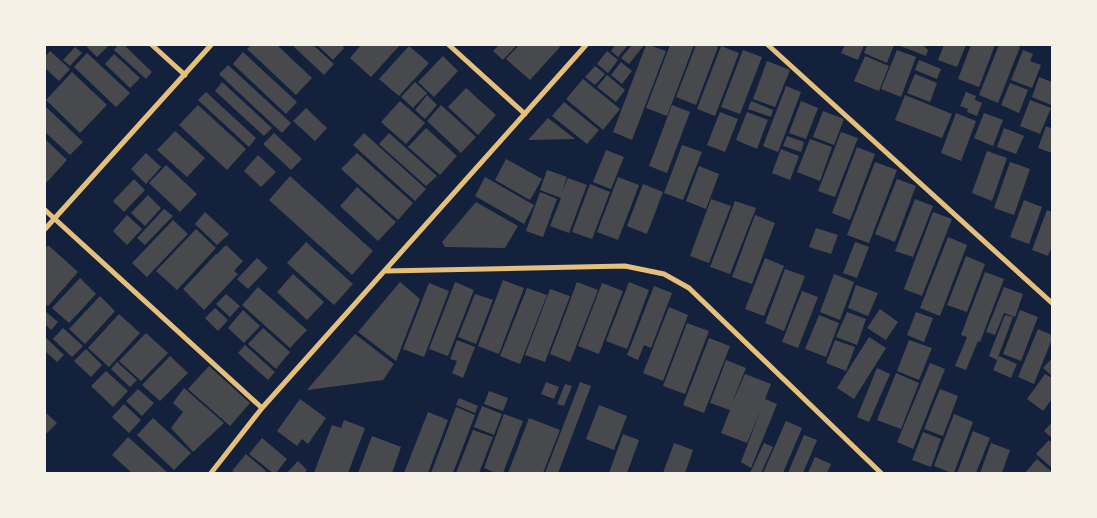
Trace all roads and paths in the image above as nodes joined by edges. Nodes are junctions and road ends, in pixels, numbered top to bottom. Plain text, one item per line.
1 (152, 45) edge
2 (211, 45) edge
3 (449, 45) edge
4 (586, 45) edge
5 (768, 45) edge
6 (185, 75) junction
7 (525, 114) junction
8 (45, 210) edge
9 (54, 219) junction
10 (45, 229) edge
11 (385, 270) junction
12 (1052, 303) edge
13 (262, 408) junction
14 (211, 473) edge
15 (881, 473) edge

1 - 6 street
2 - 6 street
3 - 7 street
4 - 7 street
5 - 12 street
6 - 9 street
7 - 11 street
8 - 9 street
9 - 10 street
9 - 13 street
11 - 13 street
11 - 15 street
13 - 14 street

